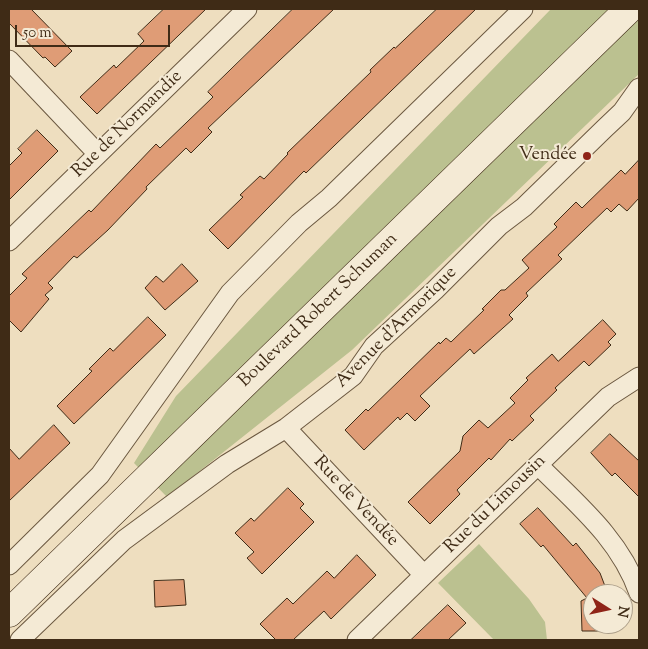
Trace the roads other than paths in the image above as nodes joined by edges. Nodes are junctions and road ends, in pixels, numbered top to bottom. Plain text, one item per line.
1 (247, 9) edge
2 (523, 9) edge
3 (629, 9) edge
4 (9, 60) edge
5 (639, 88) edge
6 (98, 154) junction
7 (9, 241) edge
8 (639, 377) edge
9 (286, 428) junction
10 (538, 465) junction
11 (9, 565) edge
12 (424, 575) junction
13 (639, 593) edge
14 (9, 613) edge
15 (20, 640) edge
16 (357, 640) edge

1 - 6 street, Rue de Normandie
2 - 11 street
3 - 14 main road, Boulevard Robert Schuman
4 - 6 street
5 - 9 street, Avenue d'Armorique
6 - 7 street, Rue de Normandie
8 - 10 street, Rue du Limousin
9 - 12 street, Rue de Vendée
9 - 15 street, Avenue d'Armorique
10 - 12 street, Rue du Limousin
10 - 13 street
12 - 16 street, Rue du Limousin

